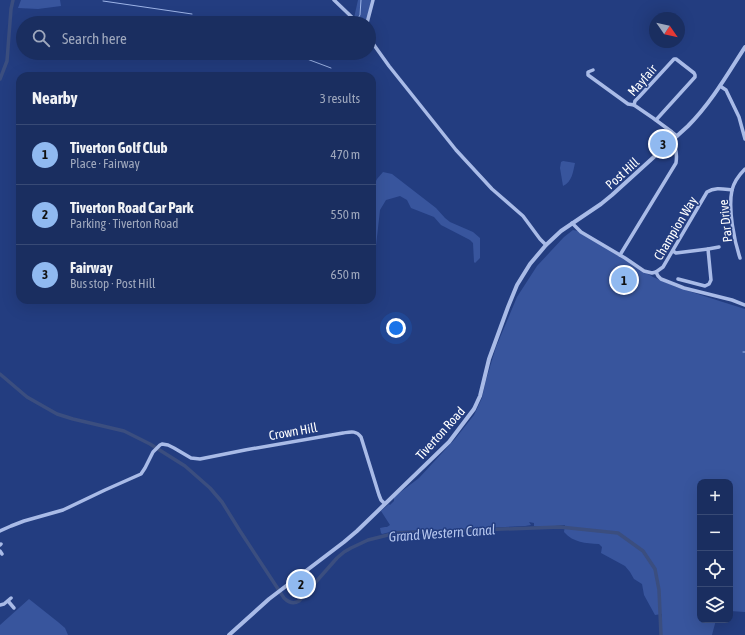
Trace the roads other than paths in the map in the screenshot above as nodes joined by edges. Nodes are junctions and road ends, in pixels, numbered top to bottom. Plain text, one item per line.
1 (334, 0) edge
2 (373, 0) edge
3 (351, 16) edge
4 (369, 16) edge
5 (745, 47) edge
6 (376, 48) edge
7 (593, 70) dead end
8 (720, 86) junction
9 (634, 106) junction
10 (656, 120) junction
11 (677, 136) junction
12 (745, 139) edge
13 (672, 141) junction
14 (745, 169) edge
15 (732, 190) junction
16 (572, 224) junction
17 (546, 245) junction
18 (718, 247) dead end
19 (708, 249) junction
20 (673, 251) junction
21 (738, 252) junction
22 (734, 254) dead end
23 (620, 255) junction
24 (740, 258) dead end
25 (656, 272) junction
26 (686, 276) dead end
27 (678, 279) dead end
28 (684, 281) junction
29 (745, 305) edge
30 (384, 503) junction
31 (0, 531) edge
32 (11, 598) dead end
33 (8, 602) junction
34 (0, 605) edge
35 (14, 608) dead end
36 (229, 635) edge

1 - 3 street
2 - 4 street
5 - 8 street, Post Hill
6 - 17 street
7 - 9 street
8 - 11 street, Post Hill
8 - 12 street
9 - 10 street, Mayfair
9 - 10 street, Mayfair
10 - 11 street, Mayfair
11 - 13 street, Post Hill
13 - 16 street, Post Hill
13 - 23 street
14 - 15 street, Par Drive
15 - 20 street, Champion Way
15 - 21 street, Par Drive
16 - 17 street, Post Hill
16 - 23 street
17 - 30 street, Tiverton Road
18 - 19 street
19 - 20 street
19 - 28 street
20 - 25 street, Champion Way
21 - 22 street, Par Drive
21 - 24 street, Par Drive
23 - 25 street
25 - 29 street
26 - 28 street
27 - 28 street
30 - 31 street, Crown Hill
30 - 36 street, Tiverton Road
32 - 33 street
33 - 34 street
33 - 35 street

